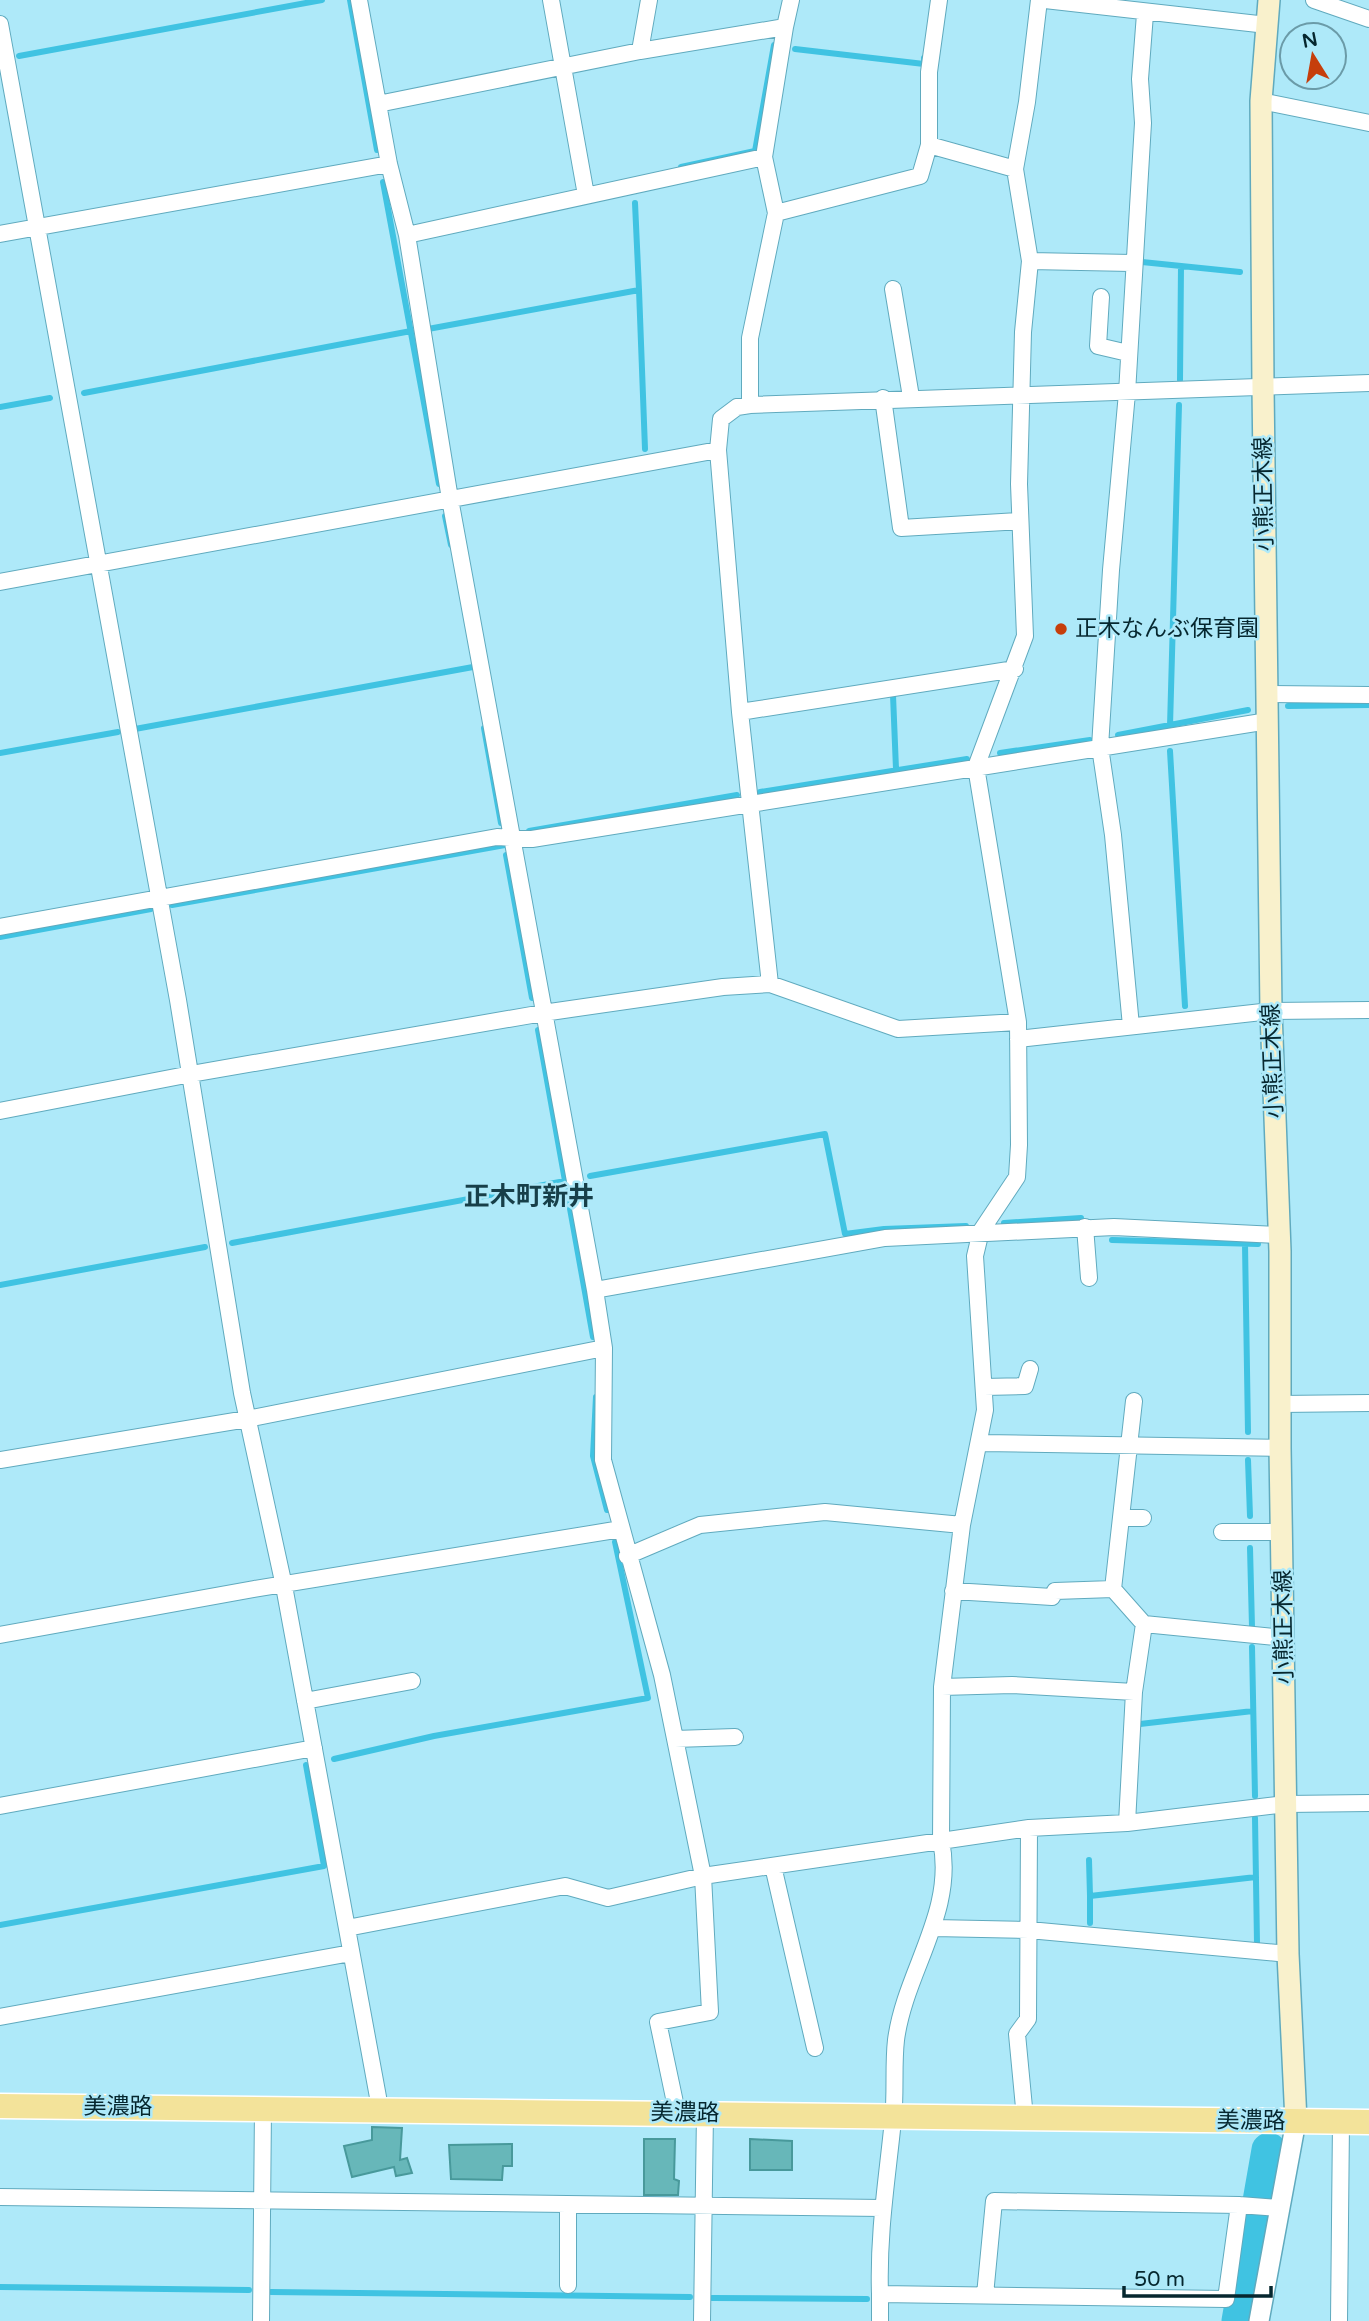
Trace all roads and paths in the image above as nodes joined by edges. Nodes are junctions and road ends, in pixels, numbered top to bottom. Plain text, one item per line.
1 (359, 0) edge
2 (551, 0) edge
3 (649, 0) edge
4 (791, 0) edge
5 (939, 0) edge
6 (1039, 0) edge
7 (1045, 0) edge
8 (1269, 0) edge
9 (1314, 0) edge
10 (1156, 9) edge
11 (1369, 19) edge
12 (0, 24) edge
13 (1267, 25) junction
14 (785, 27) junction
15 (640, 51) junction
16 (564, 66) junction
17 (1261, 101) junction
18 (377, 104) junction
19 (1369, 123) edge
20 (929, 145) junction
21 (764, 157) junction
22 (388, 164) junction
23 (1015, 169) junction
24 (586, 195) junction
25 (776, 213) junction
26 (38, 227) junction
27 (0, 234) edge
28 (407, 234) junction
29 (1030, 261) junction
30 (1132, 262) junction
31 (893, 289) dead end
32 (1101, 297) dead end
33 (1128, 353) junction
34 (1369, 383) edge
35 (1263, 387) junction
36 (1127, 393) junction
37 (1022, 394) junction
38 (911, 397) junction
39 (883, 398) junction
40 (750, 405) junction
41 (718, 450) junction
42 (450, 499) junction
43 (1020, 521) junction
44 (98, 565) junction
45 (0, 582) edge
46 (1015, 669) junction
47 (1268, 694) junction
48 (1369, 695) edge
49 (740, 712) junction
50 (1268, 721) junction
51 (1100, 747) junction
52 (975, 767) junction
53 (749, 804) junction
54 (513, 838) junction
55 (159, 897) junction
56 (0, 927) edge
57 (770, 984) junction
58 (1369, 1010) edge
59 (1271, 1011) junction
60 (543, 1013) junction
61 (1018, 1022) junction
62 (1131, 1026) junction
63 (1018, 1039) junction
64 (191, 1074) junction
65 (0, 1111) edge
66 (1085, 1227) junction
67 (981, 1231) junction
68 (1279, 1235) junction
69 (1088, 1278) dead end
70 (595, 1290) junction
71 (604, 1348) junction
72 (1030, 1369) dead end
73 (984, 1387) junction
74 (1134, 1401) dead end
75 (1369, 1403) edge
76 (1280, 1404) junction
77 (247, 1419) junction
78 (981, 1443) junction
79 (1128, 1444) junction
80 (1280, 1448) junction
81 (0, 1460) edge
82 (1123, 1518) junction
83 (1143, 1518) dead end
84 (962, 1525) junction
85 (621, 1528) junction
86 (1222, 1532) dead end
87 (1283, 1532) junction
88 (627, 1556) junction
89 (284, 1586) junction
90 (1113, 1588) junction
91 (953, 1591) junction
92 (1144, 1624) junction
93 (0, 1634) edge
94 (1284, 1638) junction
95 (412, 1681) dead end
96 (942, 1687) junction
97 (1134, 1692) junction
98 (305, 1701) junction
99 (735, 1737) dead end
100 (675, 1739) junction
101 (314, 1748) junction
102 (1369, 1802) edge
103 (1286, 1804) junction
104 (0, 1806) edge
105 (1127, 1823) junction
106 (1029, 1828) junction
107 (941, 1841) junction
108 (773, 1866) junction
109 (703, 1876) junction
110 (933, 1927) junction
111 (347, 1928) junction
112 (1029, 1930) junction
113 (351, 1953) junction
114 (1288, 1954) junction
115 (0, 2017) edge
116 (815, 2048) dead end
117 (0, 2106) edge
118 (263, 2108) junction
119 (380, 2108) junction
120 (677, 2112) junction
121 (705, 2113) junction
122 (894, 2117) junction
123 (1025, 2118) junction
124 (1296, 2121) junction
125 (1341, 2122) junction
126 (1369, 2122) edge
127 (0, 2197) edge
128 (262, 2201) junction
129 (568, 2205) junction
130 (1245, 2206) junction
131 (704, 2207) junction
132 (882, 2208) junction
133 (1280, 2208) junction
134 (568, 2285) dead end
135 (880, 2294) junction
136 (985, 2295) junction
137 (261, 2321) edge
138 (702, 2321) edge
139 (880, 2321) edge
140 (1259, 2321) edge
141 (1339, 2321) edge

1 - 18 street
2 - 16 street
3 - 15 street
4 - 14 street
5 - 20 street
6 - 23 street
7 - 10 street
8 - 13 main road, 小熊正木線
9 - 11 street
10 - 13 street
10 - 30 street
12 - 26 street
13 - 17 main road, 小熊正木線
14 - 15 street
14 - 21 street
15 - 16 street
16 - 18 street
16 - 24 street
17 - 19 street
17 - 35 main road, 小熊正木線
18 - 22 street
20 - 23 street
20 - 25 street
21 - 24 street
21 - 25 street
22 - 26 street
22 - 28 street
23 - 29 street
24 - 28 street
25 - 40 street
26 - 27 street
26 - 44 street
28 - 42 street
29 - 30 street
29 - 37 street
30 - 33 street
31 - 38 street
32 - 33 street
33 - 36 street
34 - 35 street
35 - 36 street
35 - 47 main road, 小熊正木線
36 - 37 street
36 - 51 street
37 - 38 street
37 - 43 street
38 - 39 street
39 - 40 street
39 - 43 street
40 - 41 street
41 - 42 street
41 - 49 street
42 - 44 street
42 - 54 street
43 - 46 street
44 - 45 street
44 - 55 street
46 - 49 street
46 - 52 street
47 - 48 street
47 - 50 main road, 小熊正木線
49 - 53 street
50 - 51 street
50 - 59 main road, 小熊正木線
51 - 52 street
51 - 62 street
52 - 53 street
52 - 61 street
53 - 54 street
53 - 57 street
54 - 55 street
54 - 60 street
55 - 56 street
55 - 64 street
57 - 60 street
57 - 61 street
58 - 59 street
59 - 62 street
59 - 68 main road, 小熊正木線
60 - 64 street
60 - 70 street
61 - 63 street
62 - 63 street
63 - 67 street
64 - 65 street
64 - 77 street
66 - 67 street
66 - 68 street
66 - 69 street
67 - 70 street
67 - 73 street
68 - 76 main road, 小熊正木線
70 - 71 street
71 - 77 street
71 - 85 street
72 - 73 street
73 - 78 street
74 - 79 street
75 - 76 street
76 - 80 main road, 小熊正木線
77 - 81 street
77 - 89 street
78 - 79 street
78 - 84 street
79 - 80 street
79 - 82 street
80 - 87 main road, 小熊正木線
82 - 83 street
82 - 90 street
84 - 88 street
84 - 91 street
85 - 88 street
85 - 89 street
86 - 87 street
87 - 94 main road, 小熊正木線
88 - 100 street
89 - 93 street
89 - 98 street
90 - 91 street
90 - 92 street
91 - 96 street
92 - 94 street
92 - 97 street
94 - 103 main road, 小熊正木線
95 - 98 street
96 - 97 street
96 - 107 street
97 - 105 street
98 - 101 street
99 - 100 street
100 - 109 street
101 - 104 street
101 - 111 street
102 - 103 street
103 - 105 street
103 - 114 main road, 小熊正木線
105 - 106 street
106 - 107 street
106 - 112 street
107 - 108 street
107 - 110 street
108 - 109 street
108 - 116 street
109 - 111 street
109 - 120 street
110 - 112 street
110 - 122 street
111 - 113 street
112 - 114 street
112 - 123 street
113 - 115 street
113 - 119 street
114 - 124 main road, 小熊正木線
117 - 118 main road, 美濃路
118 - 119 main road, 美濃路
118 - 128 street
119 - 120 main road, 美濃路
120 - 121 main road, 美濃路
121 - 122 main road, 美濃路
121 - 131 street
122 - 123 main road, 美濃路
122 - 132 street
123 - 124 main road, 美濃路
124 - 125 main road, 美濃路
124 - 133 street
125 - 126 main road, 美濃路
125 - 141 street
127 - 128 street
128 - 129 street
128 - 137 street
129 - 131 street
129 - 134 street
130 - 133 street
130 - 136 street
130 - 136 street
131 - 132 street
131 - 138 street
132 - 135 street
133 - 140 street
135 - 136 street
135 - 139 street

